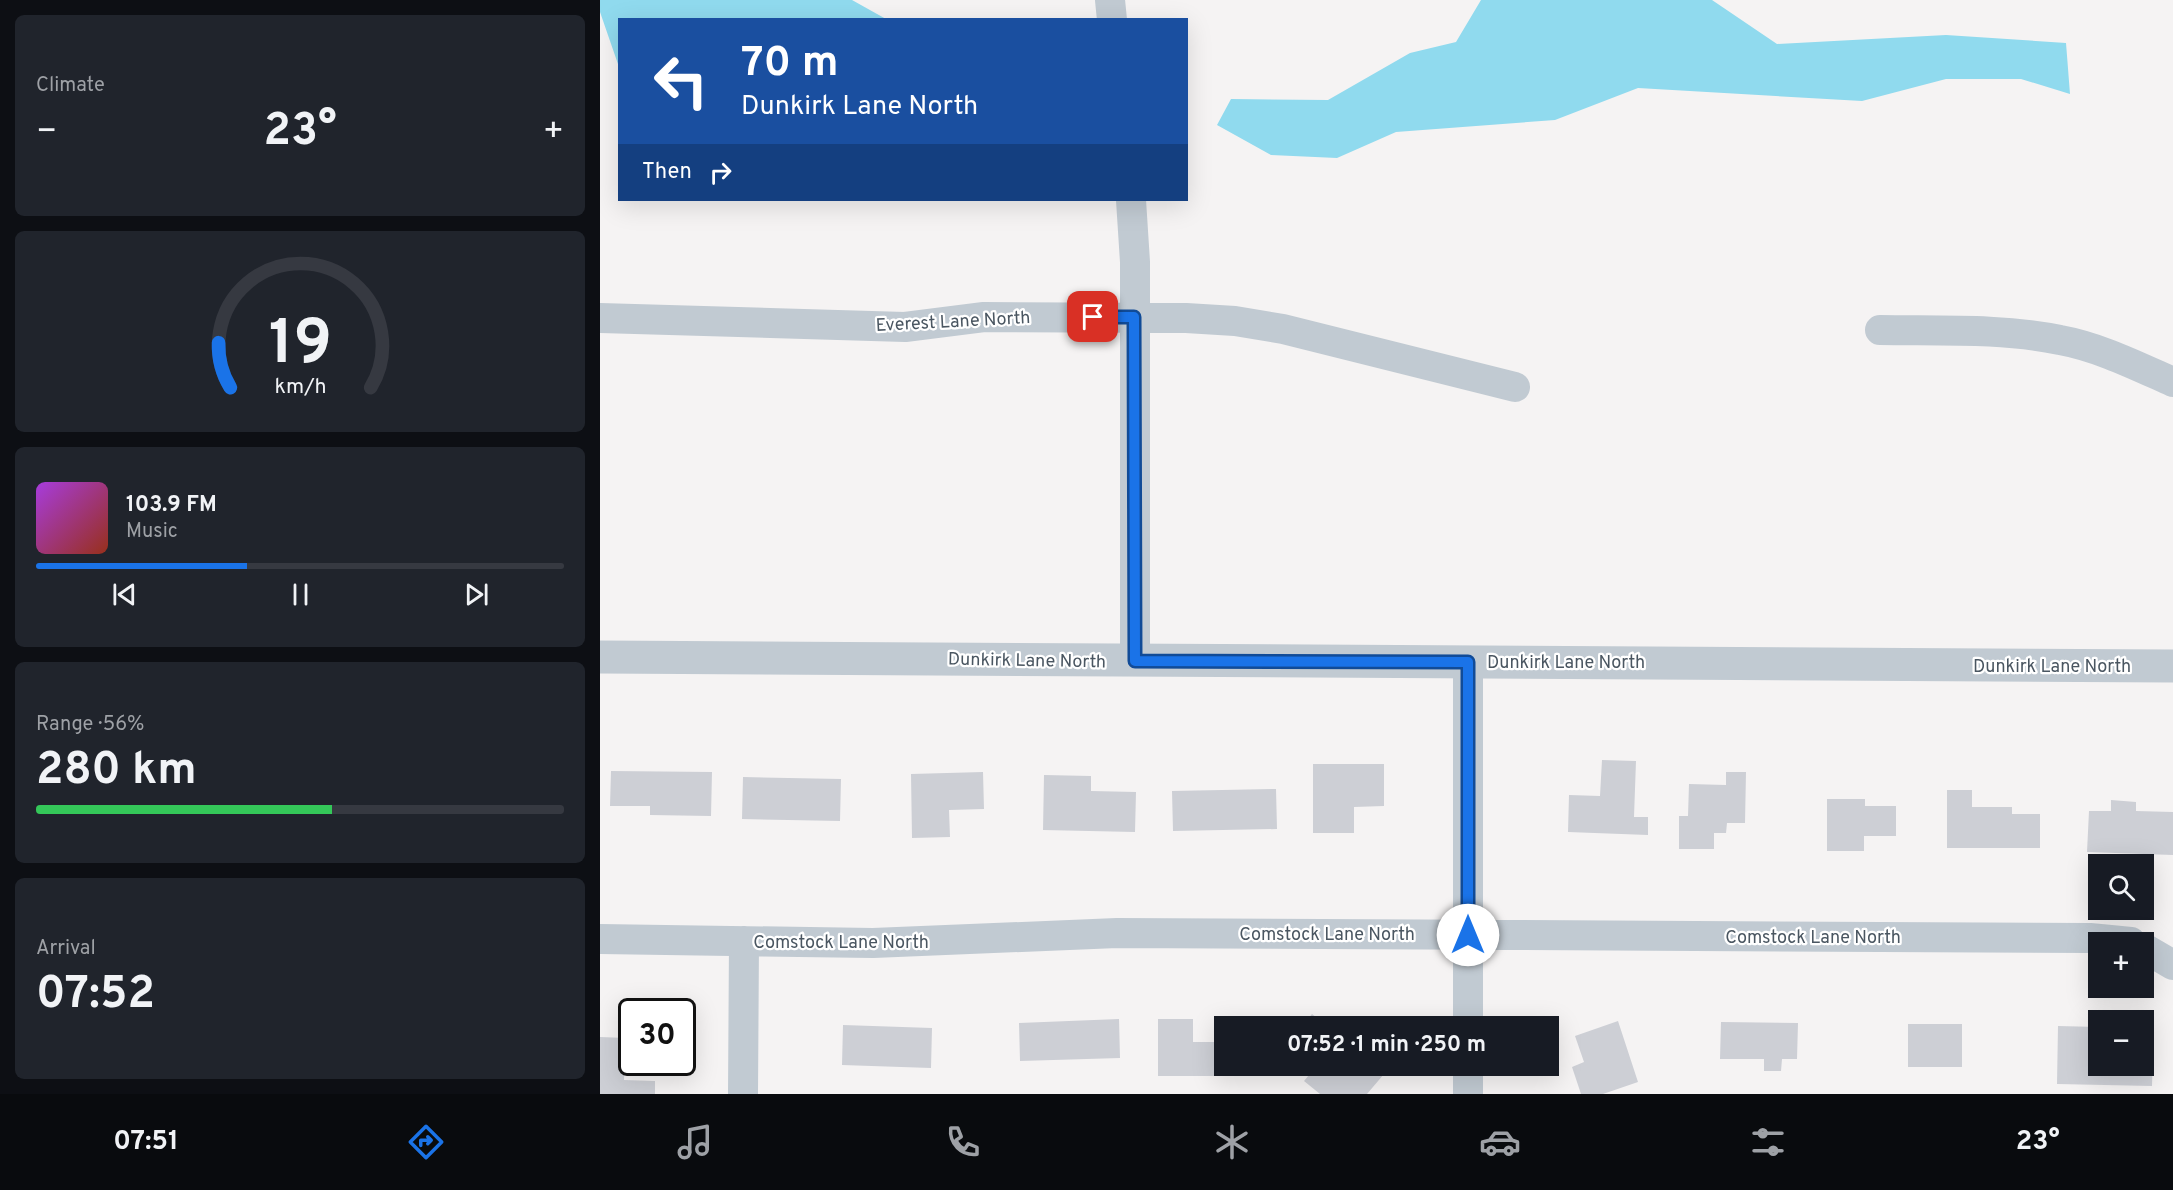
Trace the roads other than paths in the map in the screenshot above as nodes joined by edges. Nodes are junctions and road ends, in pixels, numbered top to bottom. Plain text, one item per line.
1 (1110, 0) edge
2 (1112, 18) edge
3 (1131, 201) edge
4 (1134, 317) junction
5 (600, 318) edge
6 (1880, 330) dead end
7 (2173, 382) edge
8 (1515, 387) dead end
9 (600, 657) edge
10 (1135, 661) junction
11 (1468, 662) junction
12 (2173, 666) edge
13 (1468, 935) junction
14 (600, 939) edge
15 (2088, 939) edge
16 (744, 941) junction
17 (2154, 954) edge
18 (2173, 965) edge
19 (1468, 1016) edge
20 (1468, 1076) edge
21 (743, 1094) edge
22 (1468, 1094) edge

1 - 2 street
3 - 4 street
4 - 5 street, Everest Lane North
4 - 8 street, Everest Lane North
4 - 10 street
6 - 7 street
9 - 10 street, Dunkirk Lane North
10 - 11 street, Dunkirk Lane North
11 - 12 street, Dunkirk Lane North
11 - 13 street
13 - 15 street, Comstock Lane North
13 - 16 street, Comstock Lane North
13 - 19 street
14 - 16 street, Comstock Lane North
16 - 21 street
17 - 18 street
20 - 22 street

